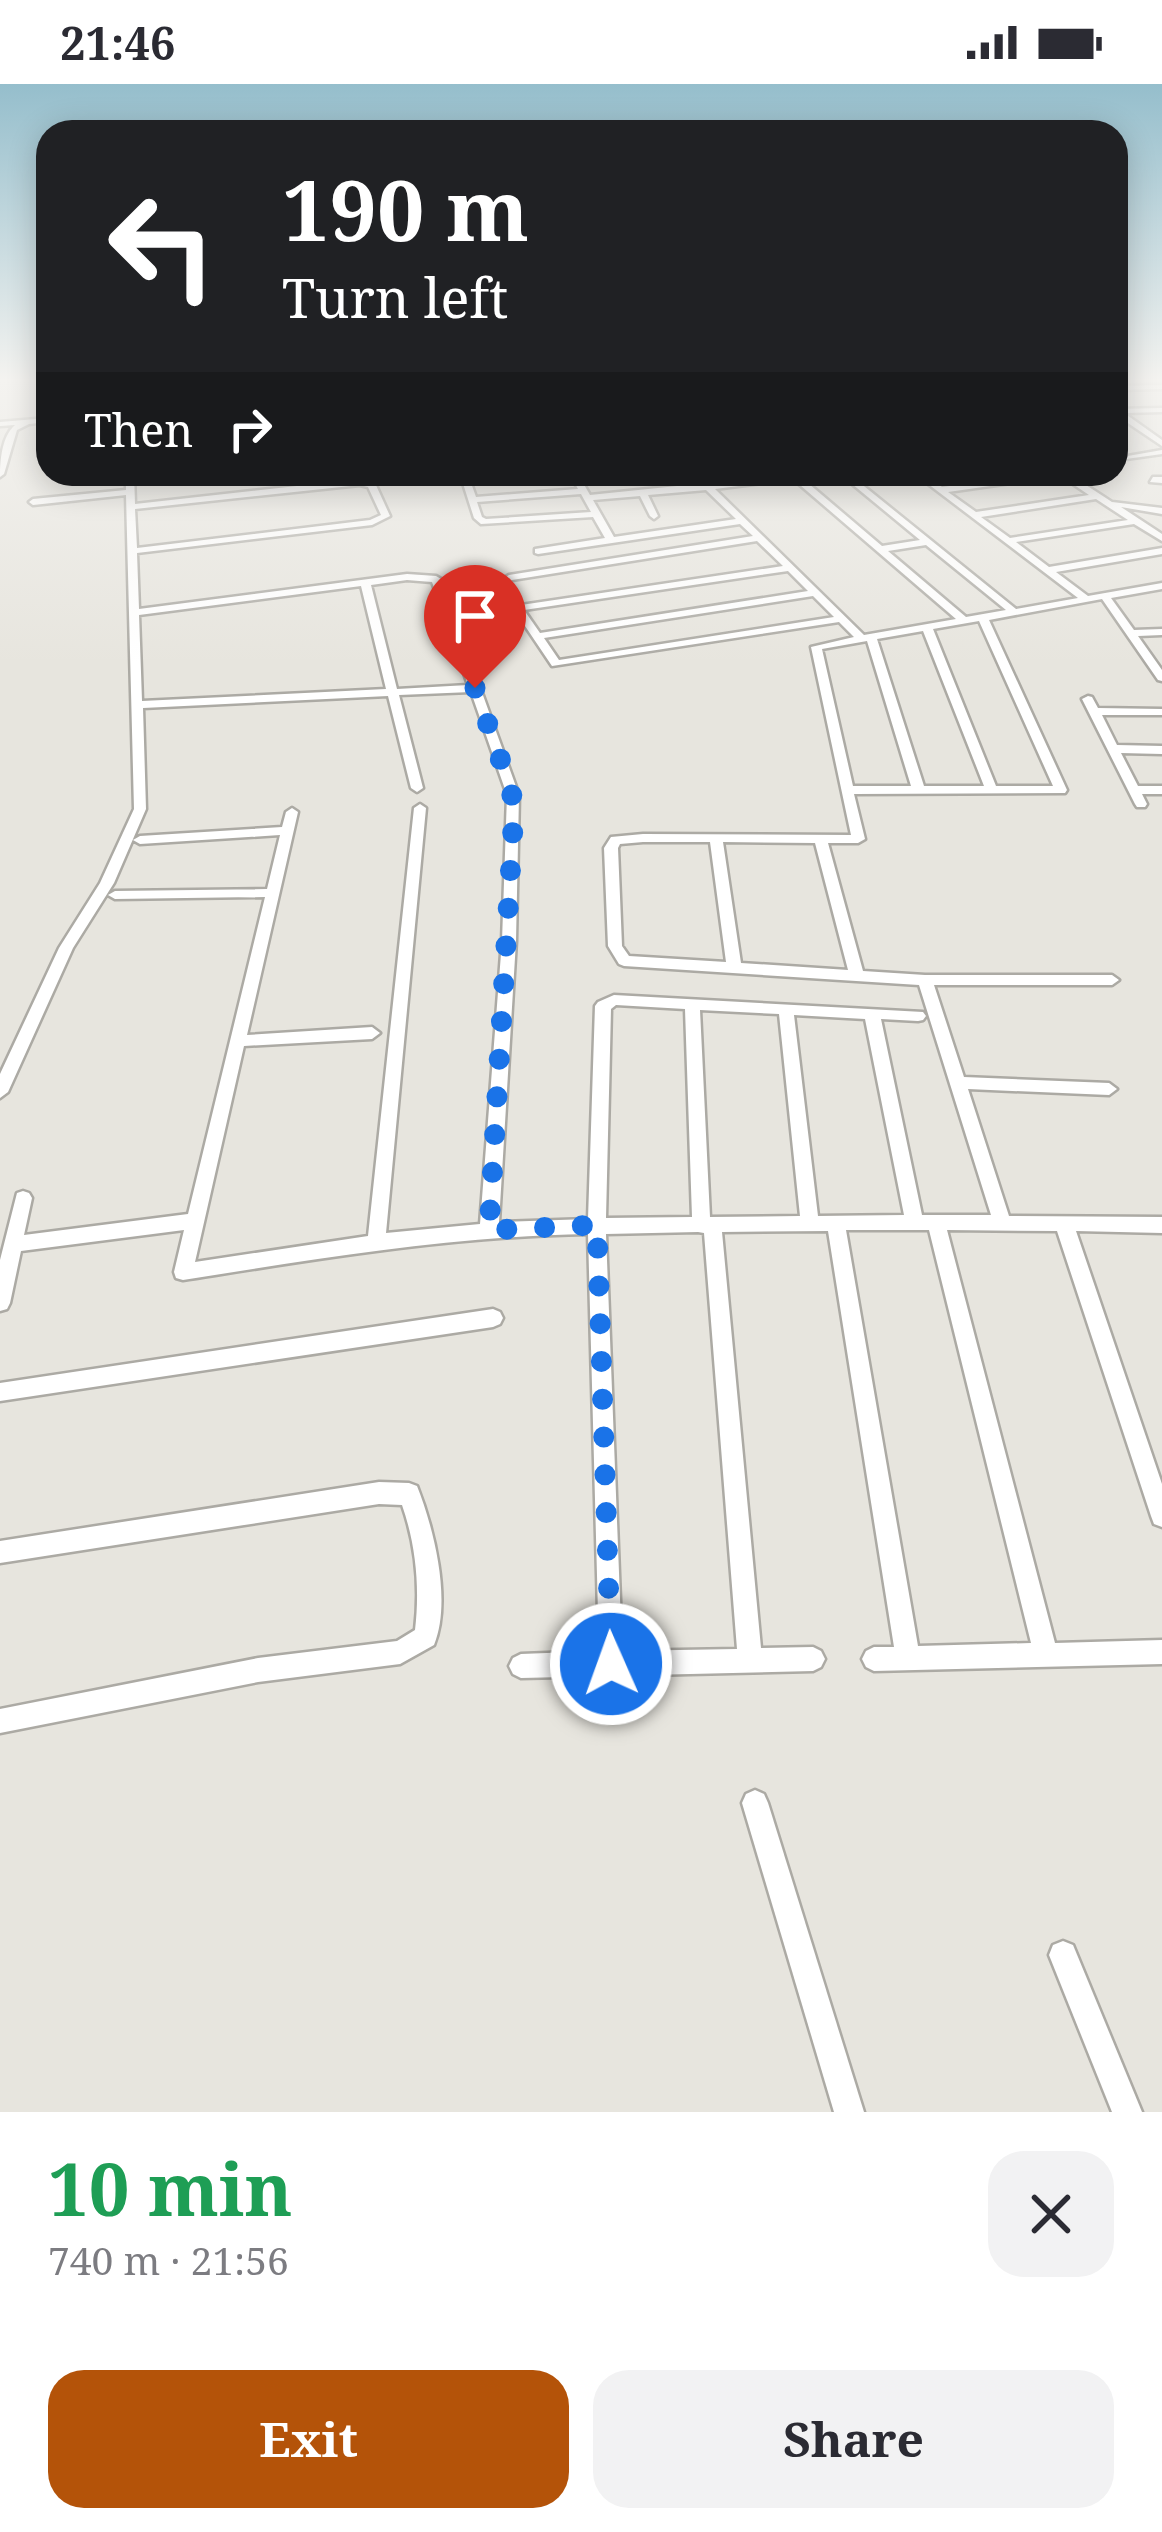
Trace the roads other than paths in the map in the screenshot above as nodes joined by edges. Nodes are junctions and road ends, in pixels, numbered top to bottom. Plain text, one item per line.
1 (131, 486) edge
2 (309, 486) edge
3 (372, 486) edge
4 (469, 486) edge
5 (580, 486) edge
6 (719, 486) edge
7 (807, 486) edge
8 (859, 486) edge
9 (935, 486) edge
10 (970, 486) edge
11 (1081, 486) edge
12 (708, 488) junction
13 (940, 490) junction
14 (643, 494) junction
15 (585, 495) junction
16 (1098, 496) junction
17 (132, 500) junction
18 (474, 500) junction
19 (33, 502) dead end
20 (1110, 503) junction
21 (1162, 511) edge
22 (593, 514) junction
23 (974, 515) junction
24 (654, 516) dead end
25 (478, 518) junction
26 (742, 521) junction
27 (1137, 521) junction
28 (758, 538) junction
29 (1162, 538) edge
30 (611, 540) junction
31 (484, 541) dead end
32 (1008, 541) junction
33 (929, 542) junction
34 (880, 549) junction
35 (133, 551) junction
36 (538, 551) dead end
37 (1162, 551) edge
38 (789, 568) junction
39 (1048, 570) junction
40 (365, 582) junction
41 (1162, 586) edge
42 (814, 593) junction
43 (1105, 596) junction
44 (1086, 599) junction
45 (518, 608) junction
46 (1013, 611) junction
47 (136, 612) junction
48 (983, 618) junction
49 (841, 619) junction
50 (964, 621) junction
51 (927, 627) junction
52 (1162, 632) edge
53 (1131, 633) junction
54 (538, 637) junction
55 (866, 638) junction
56 (1162, 678) edge
57 (475, 688) junction
58 (393, 692) junction
59 (140, 704) junction
60 (1162, 712) edge
61 (1114, 749) junction
62 (1162, 750) edge
63 (417, 788) dead end
64 (848, 790) junction
65 (920, 790) junction
66 (1134, 790) junction
67 (1162, 790) edge
68 (992, 791) junction
69 (1142, 804) dead end
70 (420, 808) dead end
71 (292, 812) dead end
72 (287, 831) junction
73 (716, 839) junction
74 (140, 840) dead end
75 (820, 840) junction
76 (273, 893) junction
77 (115, 895) dead end
78 (734, 969) junction
79 (857, 976) junction
80 (925, 980) junction
81 (1112, 980) dead end
82 (692, 1004) junction
83 (785, 1009) junction
84 (872, 1013) junction
85 (918, 1016) dead end
86 (371, 1033) dead end
87 (0, 1038) edge
88 (23, 1040) junction
89 (239, 1041) junction
90 (959, 1084) junction
91 (1109, 1089) dead end
92 (0, 1092) edge
93 (23, 1198) dead end
94 (195, 1221) junction
95 (810, 1222) junction
96 (925, 1222) junction
97 (1002, 1222) junction
98 (836, 1223) junction
99 (1064, 1224) junction
100 (597, 1225) junction
101 (1162, 1225) edge
102 (707, 1226) junction
103 (489, 1230) junction
104 (376, 1242) junction
105 (13, 1244) junction
106 (0, 1304) edge
107 (493, 1318) dead end
108 (0, 1393) edge
109 (1162, 1516) edge
110 (0, 1552) edge
111 (1162, 1652) edge
112 (1046, 1654) junction
113 (908, 1657) junction
114 (813, 1659) dead end
115 (874, 1659) dead end
116 (750, 1660) junction
117 (611, 1664) junction
118 (521, 1666) dead end
119 (0, 1721) edge
120 (755, 1803) dead end
121 (1063, 1955) dead end
122 (849, 2112) edge
123 (1127, 2112) edge

1 - 17 street
2 - 17 street
3 - 35 street
4 - 18 street
5 - 15 street
6 - 12 street
7 - 34 street
8 - 33 street
9 - 13 street
10 - 13 street
11 - 16 street
12 - 14 street
12 - 26 street
13 - 23 street
14 - 15 street
14 - 24 street
15 - 18 street
15 - 22 street
16 - 20 street
16 - 23 street
17 - 19 street
17 - 35 street
18 - 25 street
20 - 21 street
20 - 27 street
22 - 25 street
22 - 30 street
23 - 32 street
25 - 31 street
26 - 28 street
26 - 30 street
27 - 29 street
27 - 32 street
28 - 38 street
28 - 45 street
30 - 36 street
32 - 39 street
33 - 34 street
33 - 46 street
34 - 50 street
35 - 47 street
37 - 39 street
38 - 42 street
38 - 45 street
39 - 44 street
40 - 47 street
40 - 57 street
40 - 58 street
41 - 43 street
42 - 49 street
42 - 54 street
43 - 44 street
43 - 53 street
44 - 46 street
45 - 54 street
46 - 48 street
47 - 59 street
48 - 50 street
48 - 68 street
49 - 54 street
49 - 55 street
50 - 51 street
51 - 55 street
51 - 68 street
52 - 53 street
53 - 56 street
55 - 64 street
55 - 65 street
57 - 58 street
57 - 103 street
58 - 59 street
58 - 63 street
59 - 88 street
60 - 61 street
61 - 62 street
61 - 66 street
64 - 65 street
64 - 75 street
65 - 68 street
66 - 67 street
66 - 69 street
70 - 104 street
71 - 72 street
72 - 74 street
72 - 76 street
73 - 75 street
73 - 78 street
73 - 78 street
75 - 79 street
76 - 77 street
76 - 89 street
78 - 79 street
79 - 80 street
80 - 81 street
80 - 90 street
82 - 83 street
82 - 100 street
82 - 102 street
83 - 84 street
83 - 95 street
84 - 85 street
84 - 96 street
86 - 89 street
87 - 88 street
88 - 92 street
89 - 94 street
90 - 91 street
90 - 97 street
93 - 105 street
94 - 104 street
94 - 105 street
95 - 98 street
95 - 102 street
96 - 97 street
96 - 98 street
96 - 112 street
97 - 99 street
98 - 113 street
99 - 101 street
99 - 109 street
100 - 102 street
100 - 103 street
100 - 117 street
102 - 116 street
103 - 104 street
105 - 106 street
107 - 108 street
110 - 119 street
111 - 112 street
112 - 113 street
113 - 115 street
114 - 116 street
116 - 117 street
117 - 118 street
120 - 122 street
121 - 123 street

